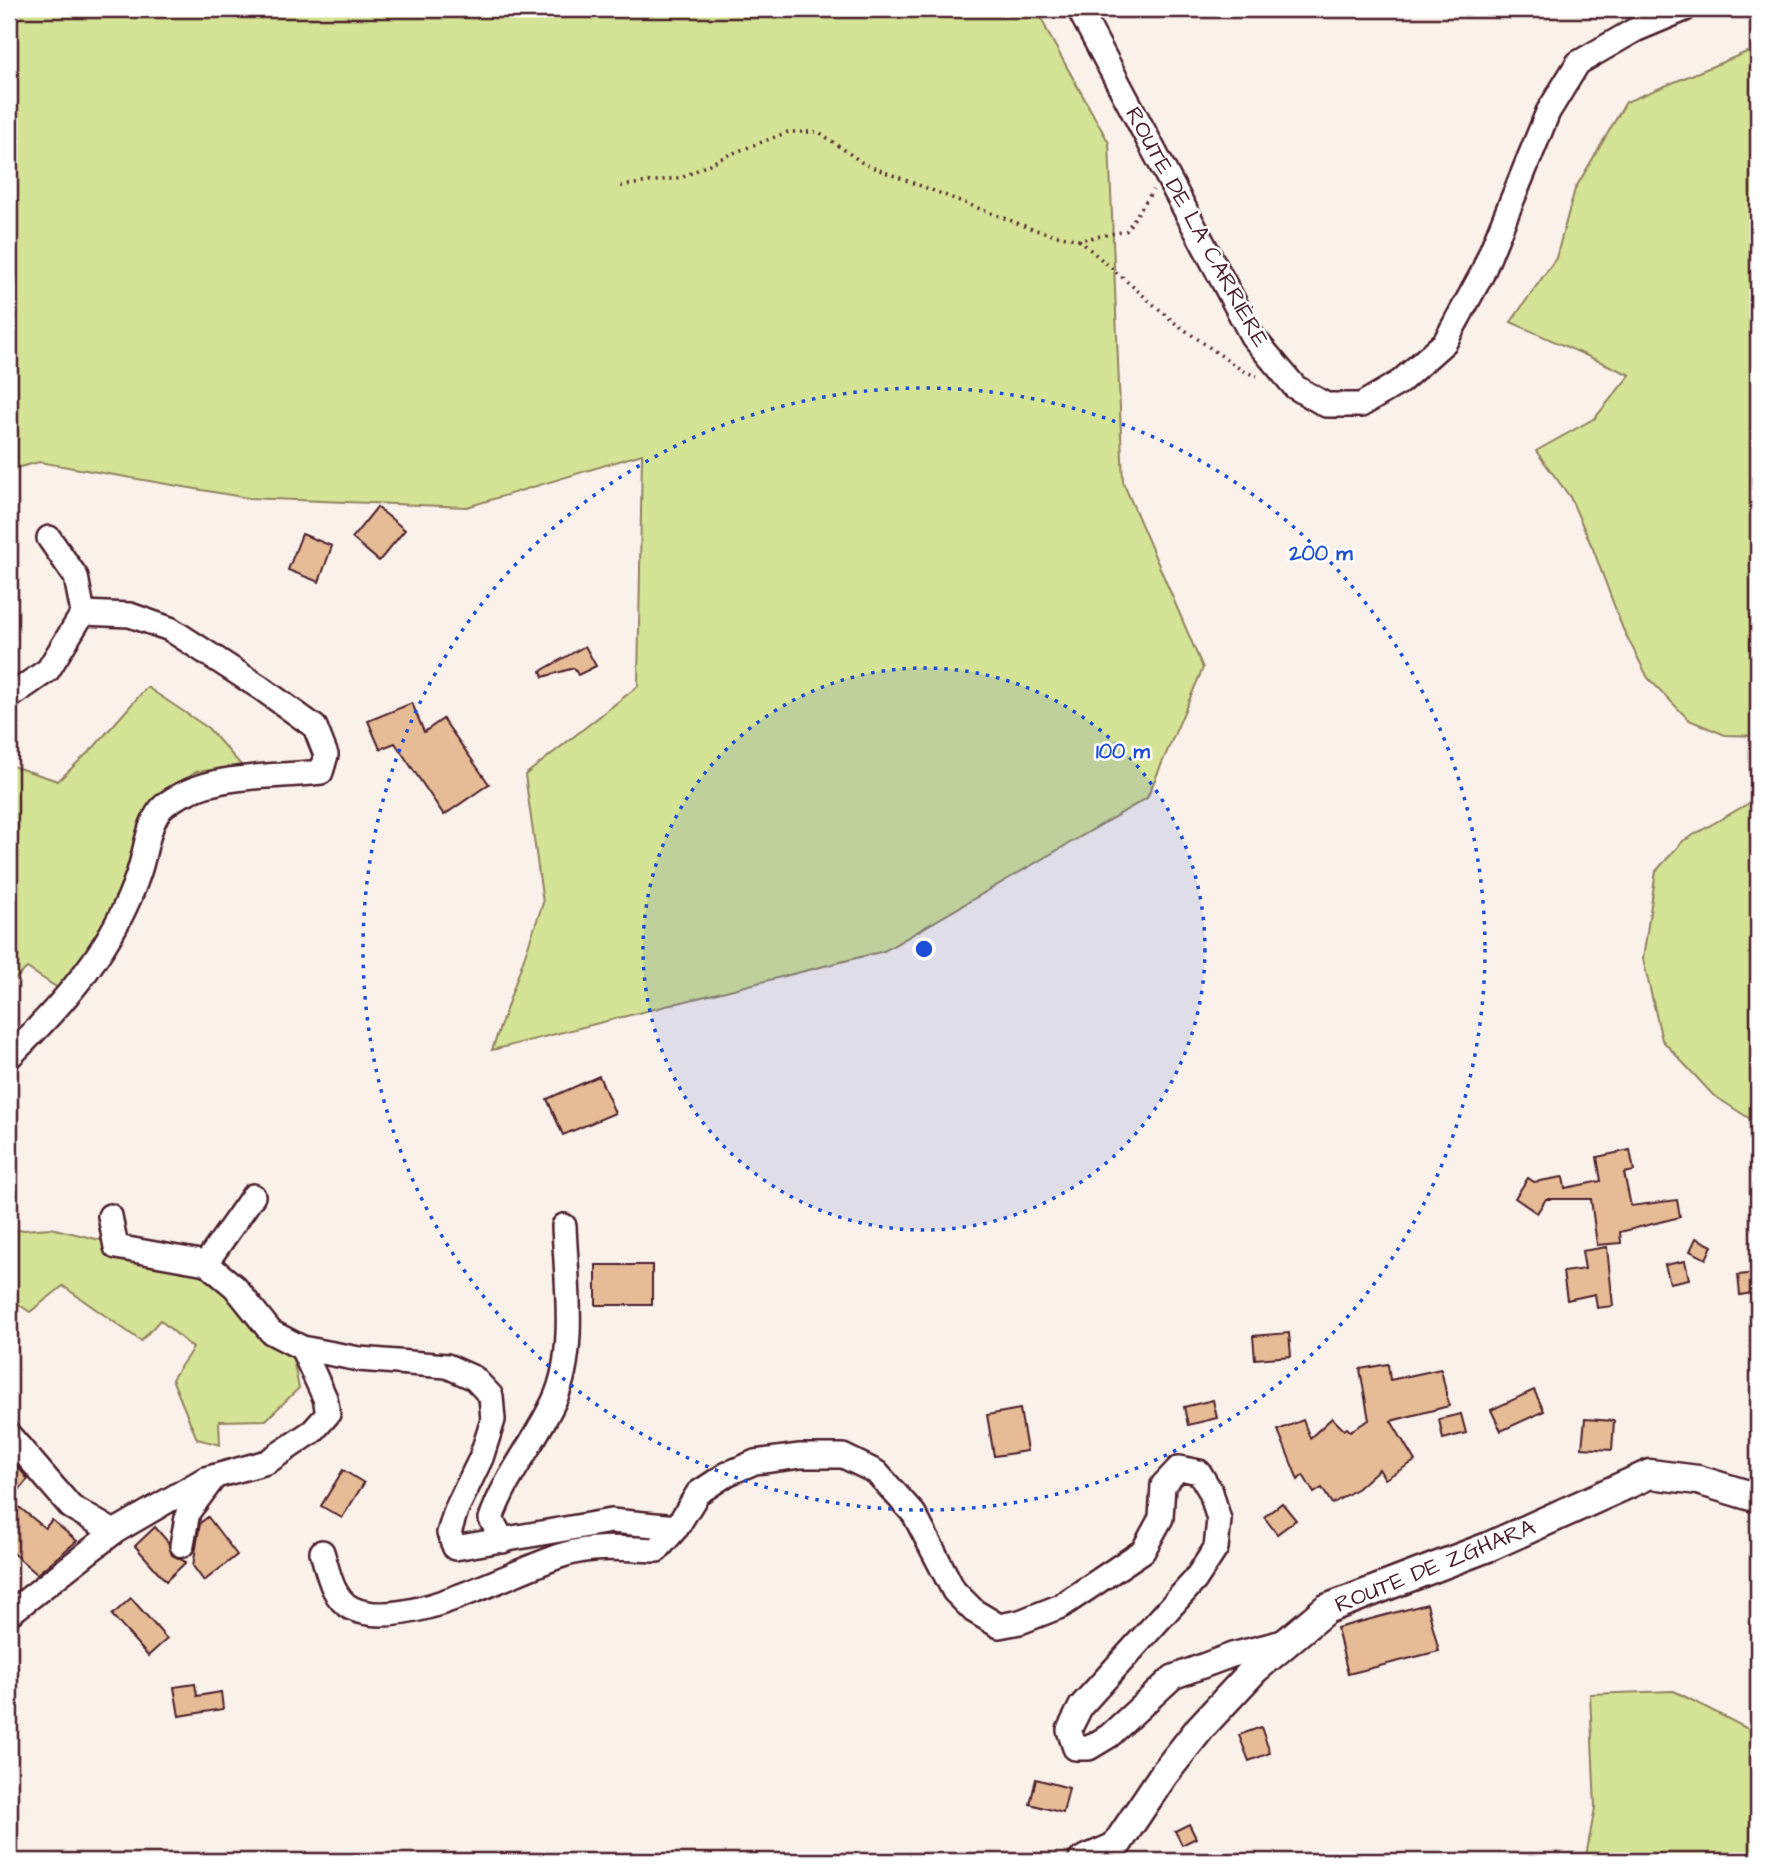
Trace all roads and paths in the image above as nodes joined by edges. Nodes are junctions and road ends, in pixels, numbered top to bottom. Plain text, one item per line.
1 (1079, 9) edge
2 (1685, 9) edge
3 (1165, 171) junction
4 (621, 187) dead end
5 (1079, 240) junction
6 (1294, 387) junction
7 (49, 538) dead end
8 (83, 613) junction
9 (9, 697) edge
10 (9, 1057) edge
11 (253, 1196) dead end
12 (110, 1216) dead end
13 (564, 1226) dead end
14 (206, 1263) junction
15 (302, 1348) junction
16 (9, 1435) edge
17 (215, 1476) junction
18 (1758, 1498) edge
19 (677, 1527) junction
20 (114, 1532) junction
21 (503, 1541) junction
22 (182, 1545) dead end
23 (323, 1552) dead end
24 (9, 1614) edge
25 (1289, 1640) junction
26 (1083, 1861) edge

1 - 3 street, ROUTE DE LA CARRIÈRE
2 - 6 street, ROUTE DE LA CARRIÈRE
3 - 5 path
3 - 6 street, ROUTE DE LA CARRIÈRE
4 - 5 path
5 - 6 path
7 - 8 street
8 - 9 street
8 - 10 street
11 - 14 street
12 - 14 street
13 - 21 street
14 - 15 street
15 - 17 street
15 - 21 street
16 - 20 street
17 - 20 street
17 - 22 street
18 - 25 street, ROUTE DE ZGHARA
19 - 21 street
19 - 23 street
19 - 25 street
20 - 24 street
25 - 26 street, ROUTE DE ZGHARA

